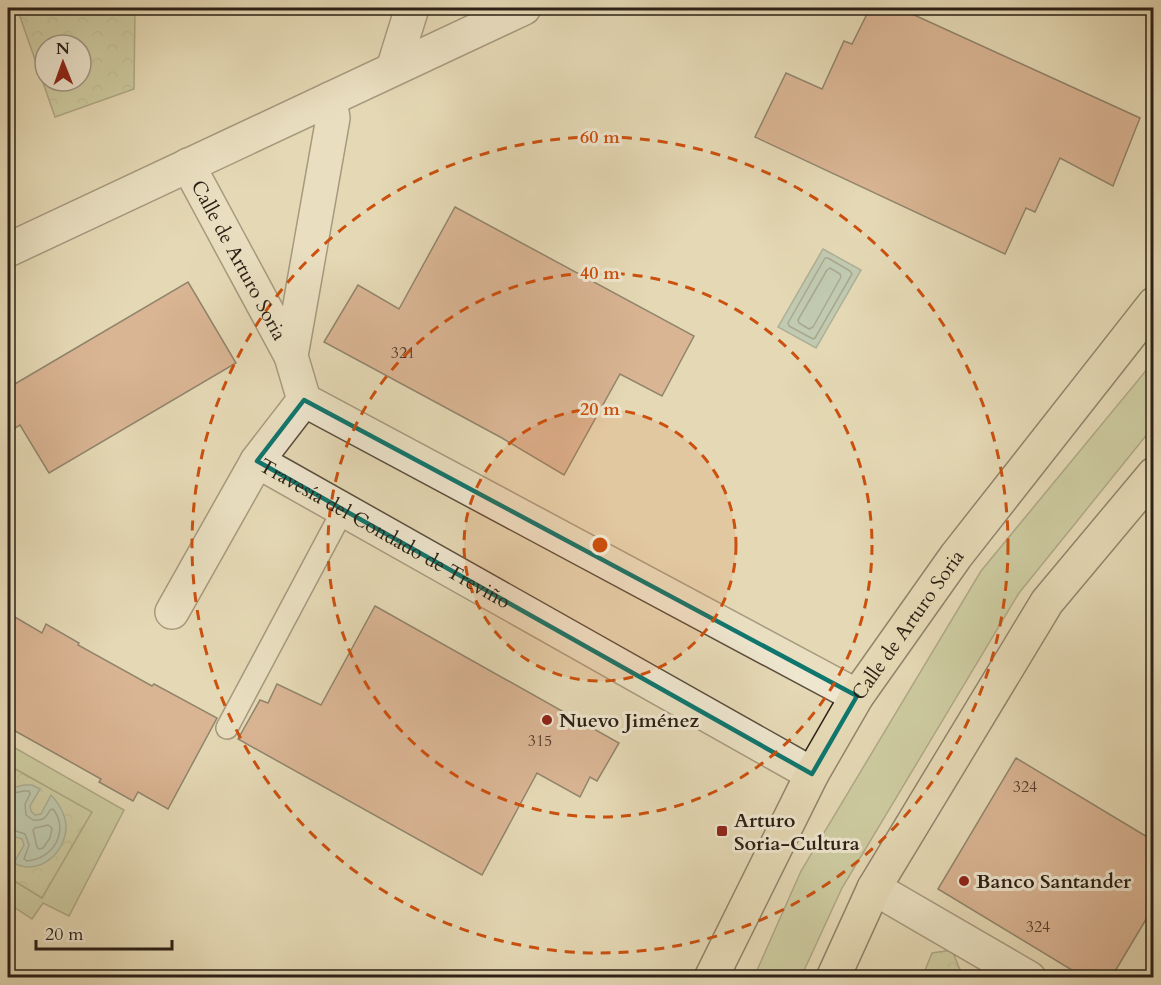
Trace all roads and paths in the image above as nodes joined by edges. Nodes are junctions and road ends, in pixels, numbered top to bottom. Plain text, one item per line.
1 (411, 8) edge
2 (524, 8) edge
3 (393, 69) junction
4 (330, 99) junction
5 (188, 165) junction
6 (8, 250) edge
7 (1154, 304) edge
8 (291, 356) junction
9 (304, 400) junction
10 (256, 461) junction
11 (1154, 474) edge
12 (343, 510) junction
13 (172, 612) dead end
14 (857, 696) junction
15 (227, 728) dead end
16 (812, 774) junction
17 (874, 888) junction
18 (711, 978) edge
19 (833, 978) edge
20 (1029, 978) edge

1 - 3 street
2 - 3 street
3 - 4 street
4 - 5 street
4 - 8 street
5 - 6 street
5 - 8 street, Calle de Arturo Soria
7 - 14 main road, Calle de Arturo Soria
8 - 9 street
9 - 10 street, Travesía del Condado de Treviño
9 - 14 street
10 - 12 street, Travesía del Condado de Treviño
10 - 13 street
11 - 17 main road
12 - 15 lane
12 - 16 street, Travesía del Condado de Treviño
14 - 16 main road, Calle de Arturo Soria
16 - 18 main road, Calle de Arturo Soria
17 - 19 main road
17 - 20 street

